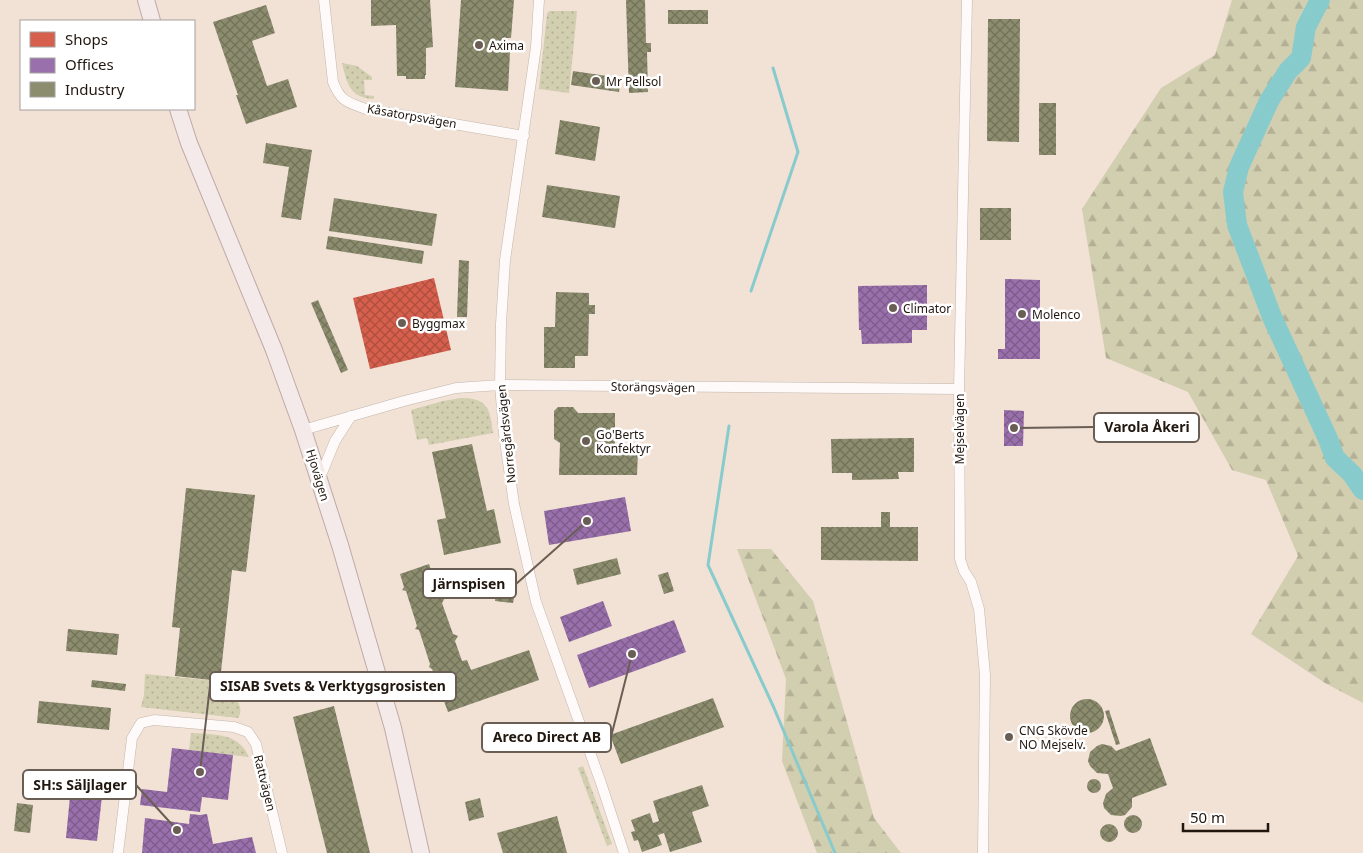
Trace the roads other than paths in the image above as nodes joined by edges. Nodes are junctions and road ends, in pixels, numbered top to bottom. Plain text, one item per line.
1 (146, 0) edge
2 (324, 0) edge
3 (539, 0) edge
4 (966, 0) edge
5 (152, 20) edge
6 (178, 110) edge
7 (524, 136) junction
8 (500, 385) junction
9 (959, 389) junction
10 (351, 416) junction
11 (303, 430) junction
12 (319, 480) junction
13 (118, 853) edge
14 (282, 853) edge
15 (421, 853) edge
16 (624, 853) edge
17 (983, 853) edge

1 - 5 main road
2 - 7 street, Kåsatorpsvägen
3 - 7 street, Norregårdsvägen
4 - 9 street, Mejselvägen
6 - 11 main road, Hjovägen
7 - 8 street, Norregårdsvägen
8 - 9 street, Storängsvägen
8 - 10 street, Storängsvägen
8 - 16 street, Norregårdsvägen
9 - 17 street, Mejselvägen
10 - 11 street, Storängsvägen
10 - 12 street
11 - 12 main road, Hjovägen
12 - 15 main road, Hjovägen
13 - 14 street, Rattvägen

